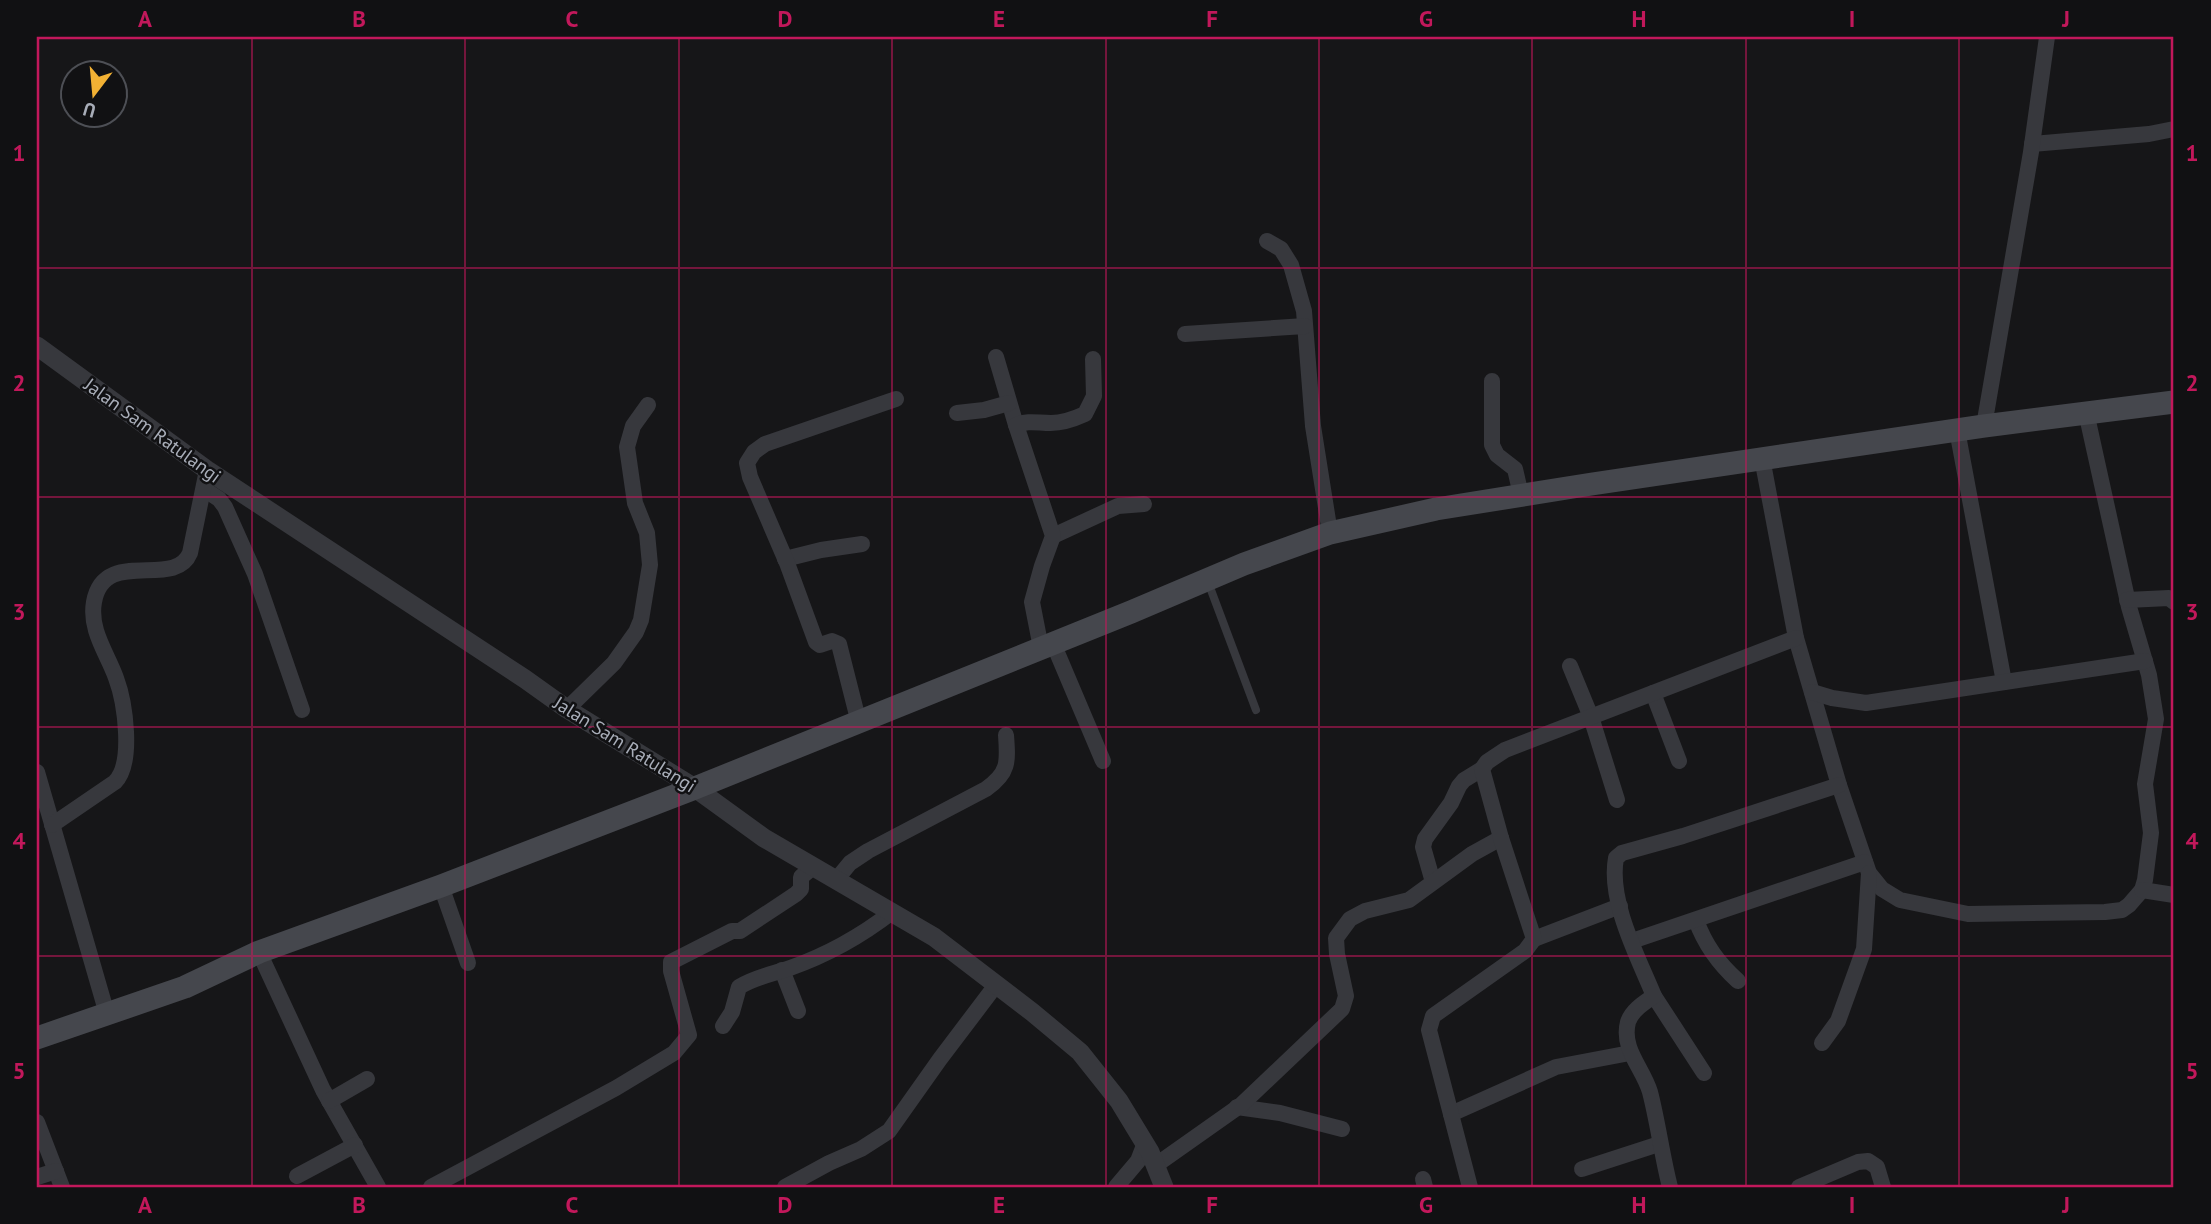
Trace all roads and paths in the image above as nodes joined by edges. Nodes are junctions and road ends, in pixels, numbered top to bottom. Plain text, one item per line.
1 (2047, 37) edge
2 (2174, 129) edge
3 (2032, 144) junction
4 (1267, 242) dead end
5 (1305, 326) junction
6 (1185, 334) dead end
7 (37, 346) edge
8 (996, 357) dead end
9 (1093, 359) dead end
10 (1492, 381) dead end
11 (896, 398) dead end
12 (2174, 402) edge
13 (1009, 403) junction
14 (649, 404) dead end
15 (2086, 412) junction
16 (957, 413) dead end
17 (1016, 425) junction
18 (1984, 426) junction
19 (1957, 430) junction
20 (1762, 458) junction
21 (205, 480) junction
22 (1521, 495) junction
23 (1144, 504) dead end
24 (1330, 533) junction
25 (1053, 536) junction
26 (862, 544) dead end
27 (785, 559) junction
28 (1208, 579) junction
29 (2127, 600) junction
30 (2174, 602) edge
31 (1796, 638) junction
32 (1047, 646) junction
33 (2145, 661) junction
34 (1570, 666) dead end
35 (2004, 682) junction
36 (1812, 692) junction
37 (1653, 693) junction
38 (567, 709) junction
39 (302, 710) dead end
40 (1256, 710) dead end
41 (1591, 717) junction
42 (859, 723) junction
43 (1006, 735) dead end
44 (1103, 761) dead end
45 (1679, 761) dead end
46 (1482, 769) junction
47 (37, 772) edge
48 (1839, 785) junction
49 (695, 788) junction
50 (1617, 800) dead end
51 (52, 825) junction
52 (1501, 838) junction
53 (813, 867) junction
54 (1867, 868) junction
55 (836, 880) junction
56 (1433, 882) junction
57 (441, 886) junction
58 (2142, 890) junction
59 (2174, 895) edge
60 (1620, 906) junction
61 (892, 912) junction
62 (1696, 920) junction
63 (1534, 939) junction
64 (1632, 942) junction
65 (258, 953) junction
66 (468, 962) dead end
67 (782, 970) junction
68 (1738, 981) dead end
69 (996, 985) junction
70 (1654, 996) junction
71 (798, 1011) dead end
72 (107, 1014) junction
73 (723, 1026) dead end
74 (37, 1038) edge
75 (1822, 1043) dead end
76 (1630, 1053) junction
77 (1704, 1073) dead end
78 (367, 1080) dead end
79 (329, 1101) junction
80 (1237, 1107) junction
81 (1451, 1114) junction
82 (37, 1122) edge
83 (1342, 1129) dead end
84 (1145, 1143) junction
85 (1659, 1144) junction
86 (355, 1145) junction
87 (1156, 1165) junction
88 (1582, 1169) dead end
89 (56, 1171) junction
90 (297, 1176) dead end
91 (37, 1177) edge
92 (62, 1187) edge
93 (378, 1187) edge
94 (431, 1187) edge
95 (785, 1187) edge
96 (1116, 1187) edge
97 (1164, 1187) edge
98 (1471, 1187) edge
99 (1670, 1187) edge
100 (1799, 1187) edge
101 (1883, 1187) edge

1 - 3 street
2 - 3 street
3 - 18 street
4 - 5 street
5 - 6 street
5 - 24 street
7 - 21 street, Jalan Sam Ratulangi
8 - 13 street
9 - 17 street
10 - 22 street
11 - 27 street
12 - 15 main road
13 - 16 street
13 - 17 street
14 - 38 street
15 - 18 main road
15 - 29 street
17 - 25 street
18 - 19 main road
19 - 20 main road
19 - 35 street
20 - 22 main road
20 - 31 street
21 - 38 street, Jalan Sam Ratulangi
21 - 39 street
21 - 51 street
22 - 24 main road
23 - 25 street
24 - 28 main road
25 - 32 street
26 - 27 street
27 - 42 street
28 - 32 main road
28 - 40 lane
29 - 30 street
29 - 33 street
31 - 36 street
31 - 37 street
32 - 42 main road
32 - 44 street
33 - 35 street
33 - 58 street
34 - 41 street
35 - 36 street
36 - 48 street
37 - 41 street
37 - 45 street
38 - 49 street, Jalan Sam Ratulangi
41 - 46 street
41 - 50 street
42 - 49 main road
43 - 55 street
46 - 52 street
46 - 56 street
47 - 51 street
48 - 54 street
48 - 60 street
49 - 53 street, Jalan Sam Ratulangi
49 - 57 main road
51 - 72 street
52 - 56 street
52 - 63 street
53 - 55 street, Jalan Sam Ratulangi
53 - 94 street
54 - 58 street
54 - 62 street
54 - 75 street
55 - 61 street, Jalan Sam Ratulangi
56 - 80 street
57 - 65 main road
57 - 66 street
58 - 59 street
60 - 63 street
60 - 64 street
61 - 67 street
61 - 69 street, Jalan Sam Ratulangi
62 - 64 street
62 - 68 street
63 - 81 street
64 - 70 street
65 - 72 main road
65 - 79 street
67 - 71 street
67 - 73 street
69 - 84 street, Jalan Sam Ratulangi
69 - 95 street
70 - 76 street
70 - 77 street
72 - 74 main road
76 - 81 street
76 - 85 street
78 - 79 street
79 - 86 street
80 - 83 street
80 - 87 street
81 - 98 street
82 - 89 street
84 - 87 street, Jalan Sam Ratulangi
84 - 96 street
85 - 88 street
85 - 99 street
86 - 90 street
86 - 93 street
87 - 97 street, Jalan Sam Ratulangi
89 - 91 street
89 - 92 street
100 - 101 street

